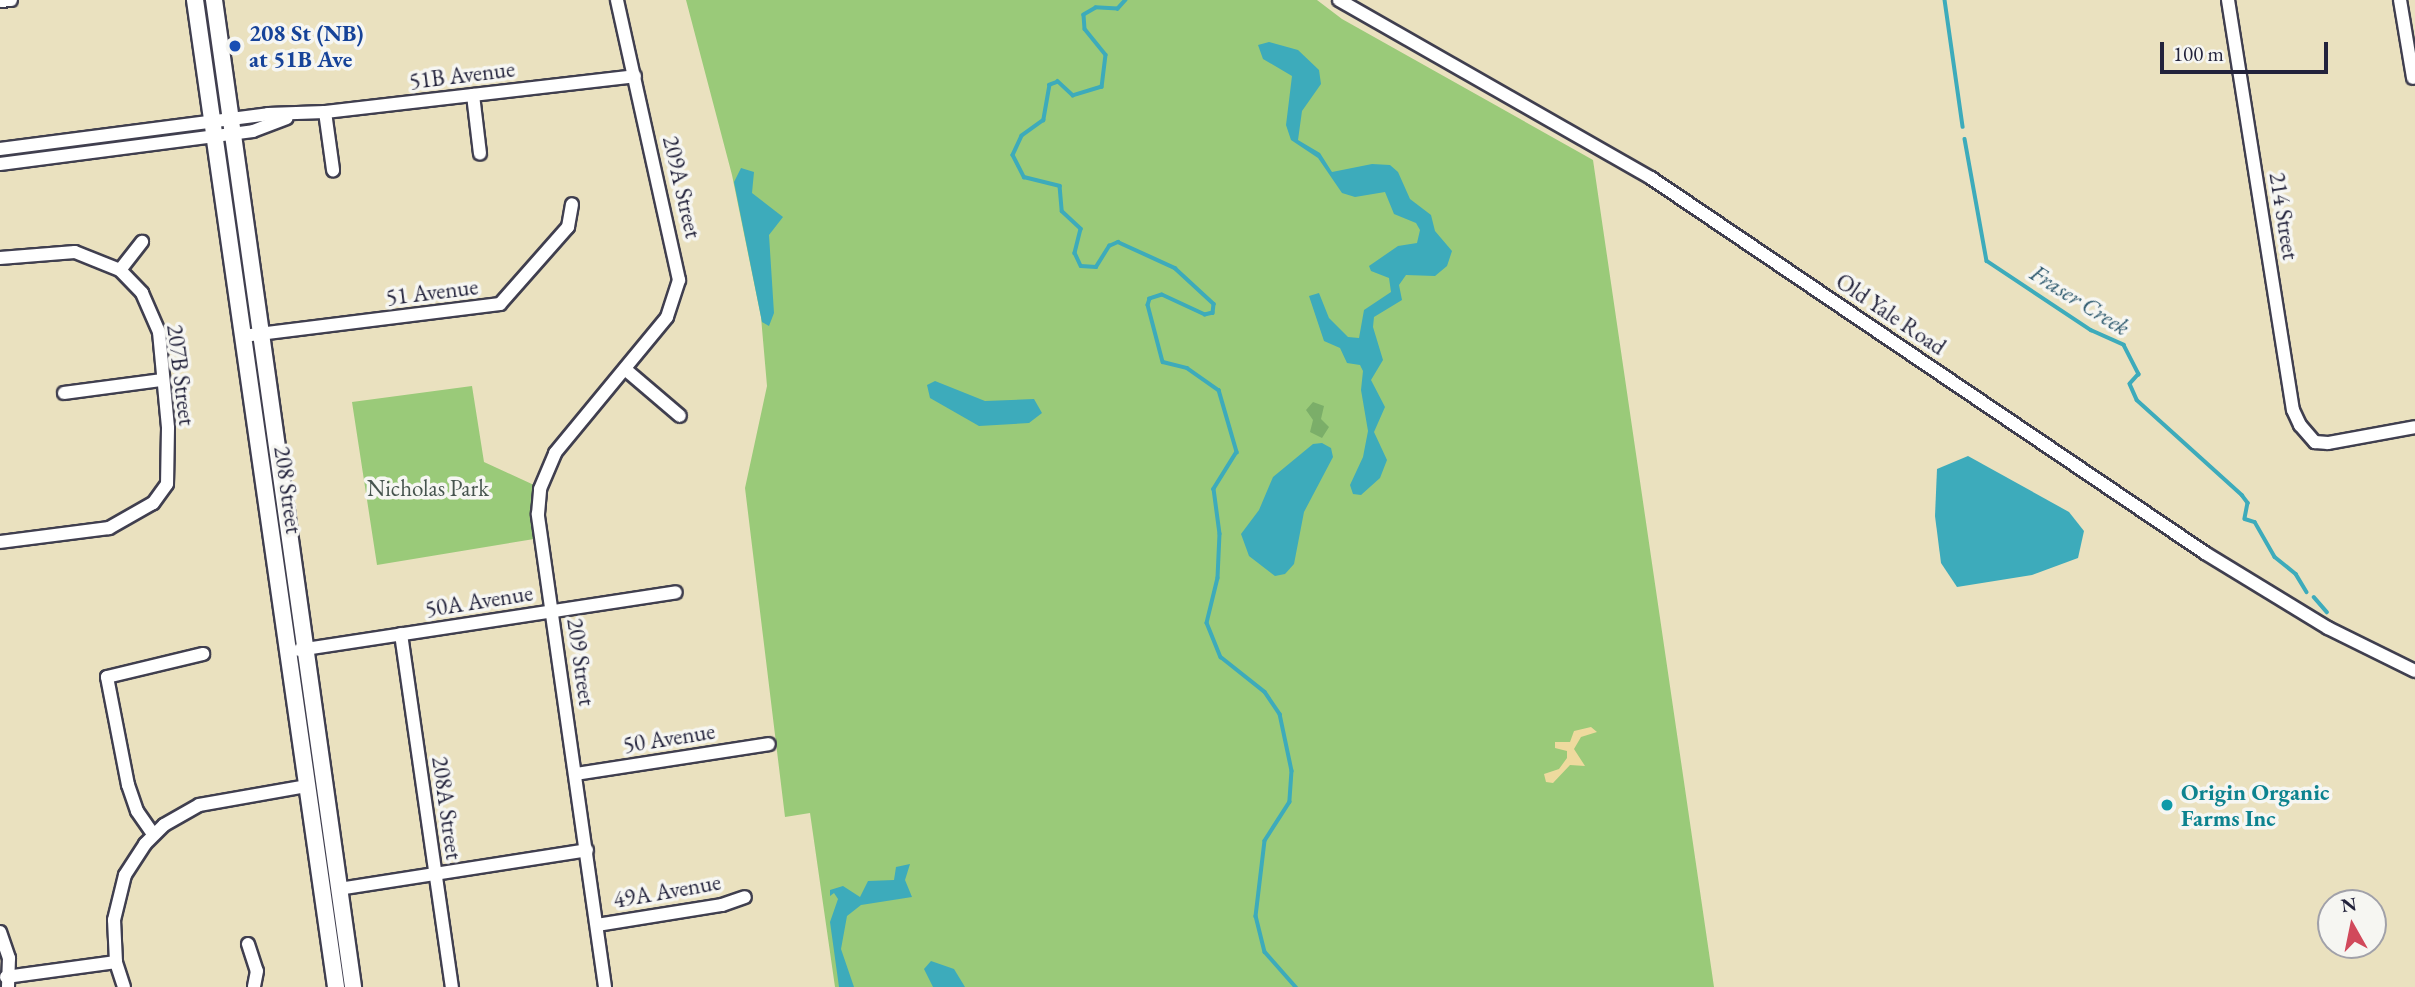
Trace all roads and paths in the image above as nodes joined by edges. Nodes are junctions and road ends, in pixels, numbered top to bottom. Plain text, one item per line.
1 (11, 0) edge
2 (195, 0) edge
3 (214, 0) edge
4 (617, 0) edge
5 (1339, 0) edge
6 (2228, 0) edge
7 (2400, 0) edge
8 (0, 1) edge
9 (635, 76) junction
10 (2413, 78) dead end
11 (473, 95) junction
12 (325, 112) junction
13 (234, 126) junction
14 (215, 129) junction
15 (0, 149) edge
16 (480, 154) dead end
17 (0, 164) edge
18 (333, 170) dead end
19 (572, 204) dead end
20 (142, 242) dead end
21 (0, 258) edge
22 (120, 270) junction
23 (261, 333) junction
24 (243, 336) junction
25 (625, 369) junction
26 (162, 380) junction
27 (64, 393) dead end
28 (680, 416) dead end
29 (2415, 426) edge
30 (0, 542) edge
31 (676, 592) dead end
32 (552, 611) junction
33 (401, 634) junction
34 (305, 649) junction
35 (288, 651) junction
36 (203, 654) dead end
37 (2415, 671) edge
38 (769, 744) dead end
39 (576, 774) junction
40 (307, 786) junction
41 (153, 834) junction
42 (587, 850) junction
43 (435, 874) junction
44 (339, 889) junction
45 (745, 897) dead end
46 (597, 925) junction
47 (0, 932) edge
48 (248, 944) dead end
49 (116, 962) junction
50 (5, 977) edge
51 (124, 987) edge
52 (254, 987) edge
53 (336, 987) edge
54 (353, 987) edge
55 (452, 987) edge
56 (606, 987) edge

1 - 8 street
2 - 14 main road, 208 Street
3 - 13 main road, 208 Street
4 - 9 street, 209A Street
5 - 37 street, Old Yale Road
6 - 29 street, 214 Street
7 - 10 street
9 - 11 street, 51B Avenue
9 - 25 street, 209A Street
11 - 12 street, 51B Avenue
11 - 16 street
12 - 13 street, 51B Avenue
12 - 18 street
13 - 14 street, 51B Avenue
13 - 23 main road, 208 Street
14 - 15 street, 51B Avenue
14 - 17 street, 51B Avenue
14 - 24 main road, 208 Street
19 - 23 street, 51 Avenue
20 - 22 street
21 - 22 street
22 - 26 street, 207B Street
23 - 24 street, 51 Avenue
23 - 34 main road, 208 Street
24 - 35 main road, 208 Street
25 - 28 street
25 - 32 street, 209 Street
26 - 27 street
26 - 30 street, 207B Street
31 - 32 street, 50A Avenue
32 - 33 street, 50A Avenue
32 - 39 street, 209 Street
33 - 34 street, 50A Avenue
33 - 43 street, 208A Street
34 - 35 street, 50A Avenue
34 - 44 main road, 208 Street
35 - 40 main road, 208 Street
36 - 41 street
38 - 39 street, 50 Avenue
39 - 42 street, 209 Street
40 - 41 street
40 - 53 main road, 208 Street
41 - 49 street
42 - 43 street
42 - 46 street, 209 Street
43 - 44 street
43 - 55 street, 208A Street
44 - 54 main road, 208 Street
45 - 46 street, 49A Avenue
46 - 56 street, 209 Street
47 - 50 street
48 - 52 street
49 - 50 street
49 - 51 street

